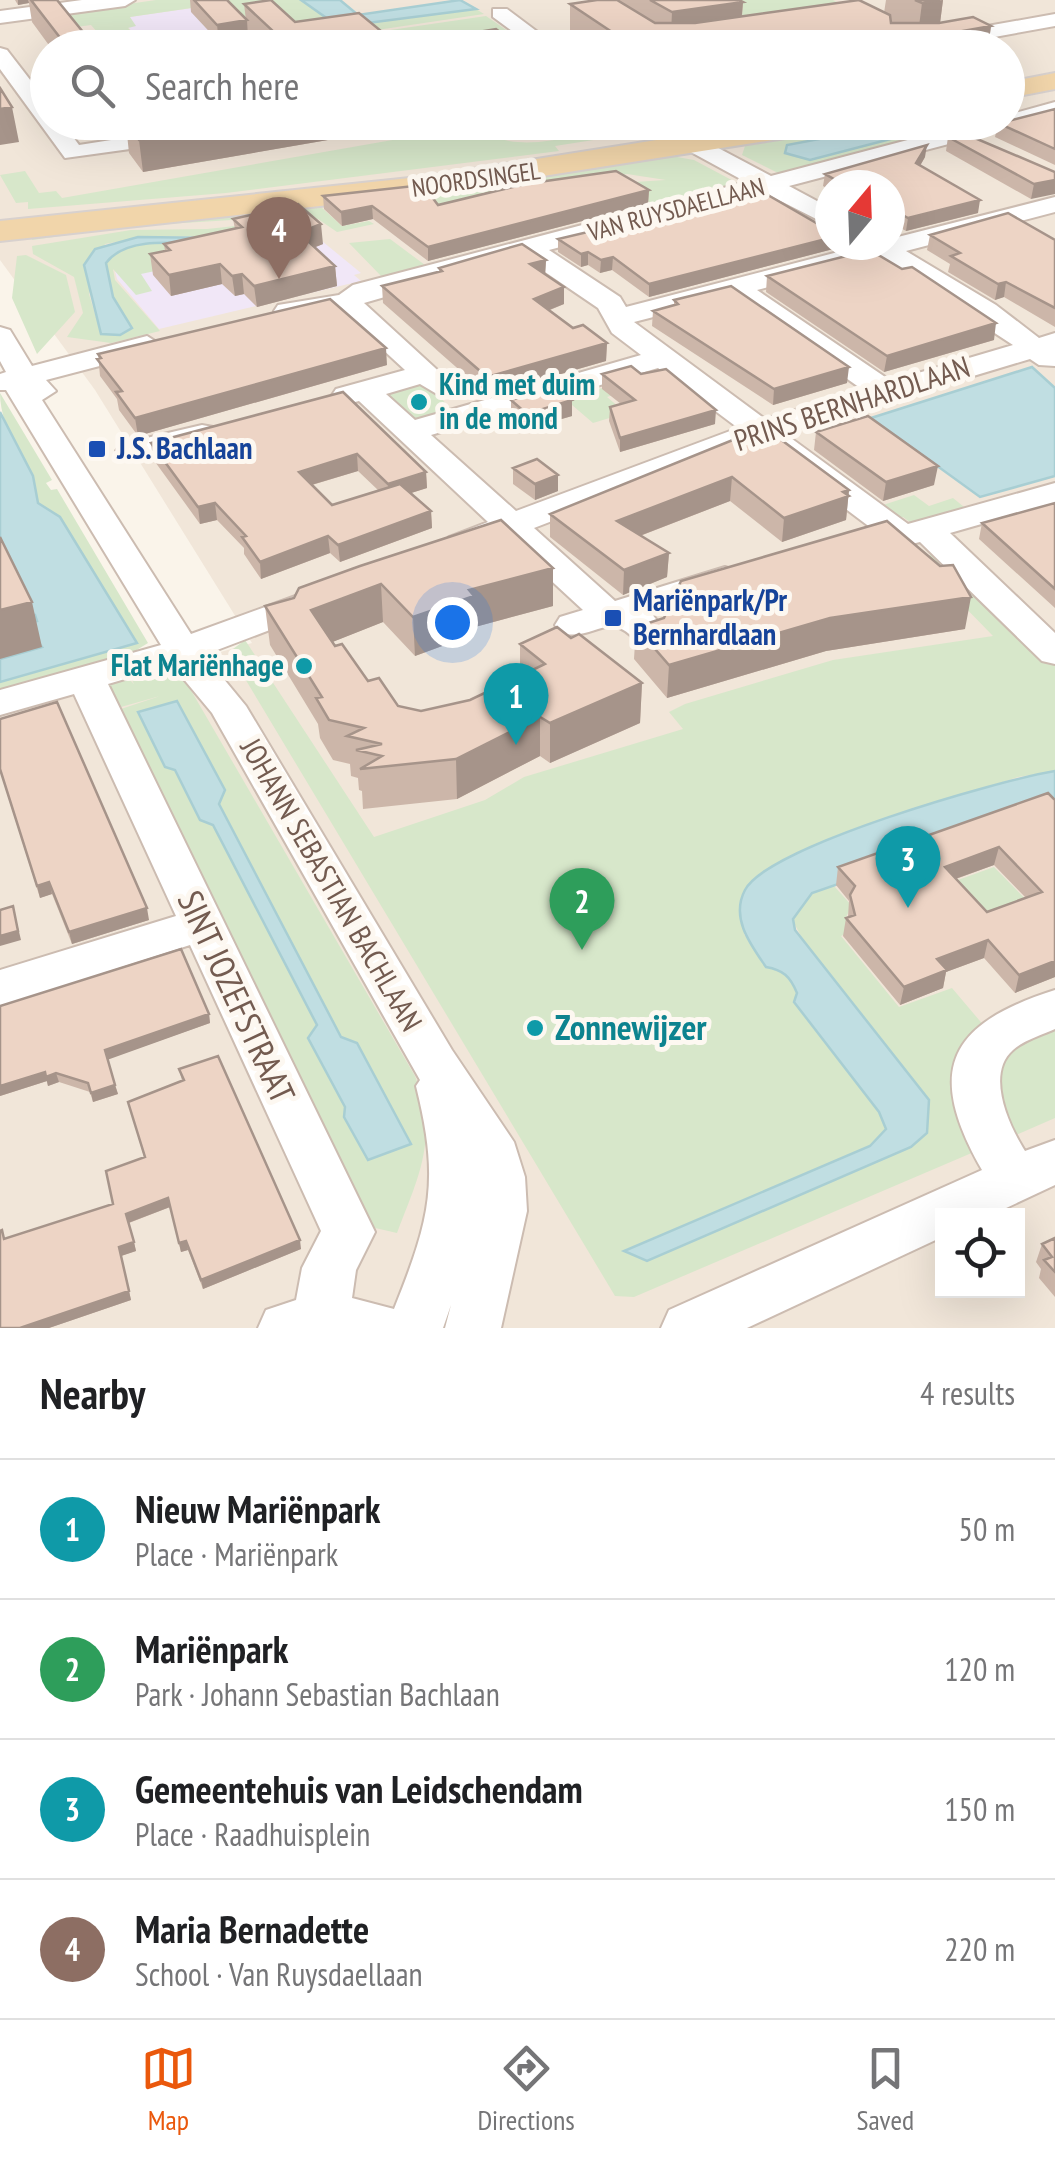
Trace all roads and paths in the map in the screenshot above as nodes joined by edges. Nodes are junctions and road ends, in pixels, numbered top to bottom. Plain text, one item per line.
1 (126, 0) edge
2 (1038, 3) edge
3 (1055, 4) edge
4 (500, 13) dead end
5 (0, 18) edge
6 (1055, 19) edge
7 (951, 20) edge
8 (524, 30) edge
9 (971, 30) edge
10 (999, 30) edge
11 (0, 54) edge
12 (1055, 69) edge
13 (1025, 75) edge
14 (1055, 81) edge
15 (1025, 87) edge
16 (30, 96) edge
17 (1055, 109) edge
18 (1025, 117) edge
19 (62, 140) edge
20 (161, 140) edge
21 (644, 140) edge
22 (651, 140) edge
23 (688, 140) edge
24 (937, 140) edge
25 (973, 140) edge
26 (992, 149) edge
27 (770, 184) junction
28 (1055, 204) edge
29 (815, 210) edge
30 (1014, 216) junction
31 (0, 219) edge
32 (0, 231) edge
33 (1041, 232) edge
34 (905, 241) edge
35 (528, 248) junction
36 (835, 260) edge
37 (902, 260) edge
38 (736, 288) junction
39 (347, 302) junction
40 (265, 316) edge
41 (618, 318) junction
42 (0, 336) edge
43 (182, 336) edge
44 (1050, 351) edge
45 (662, 358) junction
46 (426, 374) junction
47 (24, 376) edge
48 (364, 390) junction
49 (885, 392) junction
50 (312, 405) edge
51 (469, 414) junction
52 (240, 424) edge
53 (760, 430) junction
54 (408, 432) junction
55 (132, 451) dead end
56 (1055, 493) edge
57 (510, 525) junction
58 (890, 528) junction
59 (927, 530) junction
60 (855, 539) edge
61 (422, 559) edge
62 (766, 566) edge
63 (352, 586) edge
64 (590, 618) junction
65 (650, 634) edge
66 (192, 646) junction
67 (1055, 653) edge
68 (86, 678) junction
69 (0, 703) edge
70 (203, 924) junction
71 (0, 988) edge
72 (1055, 1008) edge
73 (435, 1064) junction
74 (1035, 1170) edge
75 (304, 1323) edge
76 (376, 1328) edge
77 (415, 1328) edge
78 (472, 1328) edge
79 (689, 1328) edge

1 - 5 street
2 - 3 street
2 - 6 street
4 - 8 street
6 - 10 street
7 - 9 street
11 - 16 street
12 - 13 main road
14 - 15 main road
17 - 18 street, VAN RUYSDAELLAAN
19 - 20 street
21 - 31 main road, NOORDSINGEL
22 - 32 main road, NOORDSINGEL
23 - 27 street
24 - 27 street, VAN RUYSDAELLAAN
25 - 26 street
27 - 29 street
27 - 35 street, VAN RUYSDAELLAAN
28 - 30 street
30 - 33 street
30 - 34 street
35 - 39 street, VAN RUYSDAELLAAN
35 - 41 street
36 - 38 street
37 - 44 street
38 - 41 street
38 - 49 street
39 - 40 street, VAN RUYSDAELLAAN
39 - 46 street
41 - 45 street
42 - 47 street, JOHANN SEBASTIAN BACHLAAN
43 - 47 street
44 - 49 street, PRINS BERNHARDLAAN
45 - 51 street
45 - 53 street
46 - 48 street
46 - 51 street
47 - 66 street, JOHANN SEBASTIAN BACHLAAN
48 - 50 street
48 - 54 street
49 - 53 street, PRINS BERNHARDLAAN
51 - 54 street
52 - 55 street
53 - 57 street, PRINS BERNHARDLAAN
53 - 58 street
54 - 57 street
56 - 59 street
57 - 61 street, PRINS BERNHARDLAAN
57 - 64 street
58 - 59 street
58 - 60 street
59 - 67 street
62 - 64 street
63 - 66 street
64 - 65 street
66 - 68 street
66 - 73 street, JOHANN SEBASTIAN BACHLAAN
68 - 69 street
68 - 70 street, SINT JOZEFSTRAAT
70 - 71 street
70 - 75 street, SINT JOZEFSTRAAT
72 - 74 street
73 - 77 street, JOHANN SEBASTIAN BACHLAAN
73 - 78 street, JOHANN SEBASTIAN BACHLAAN
74 - 79 street
75 - 76 street

